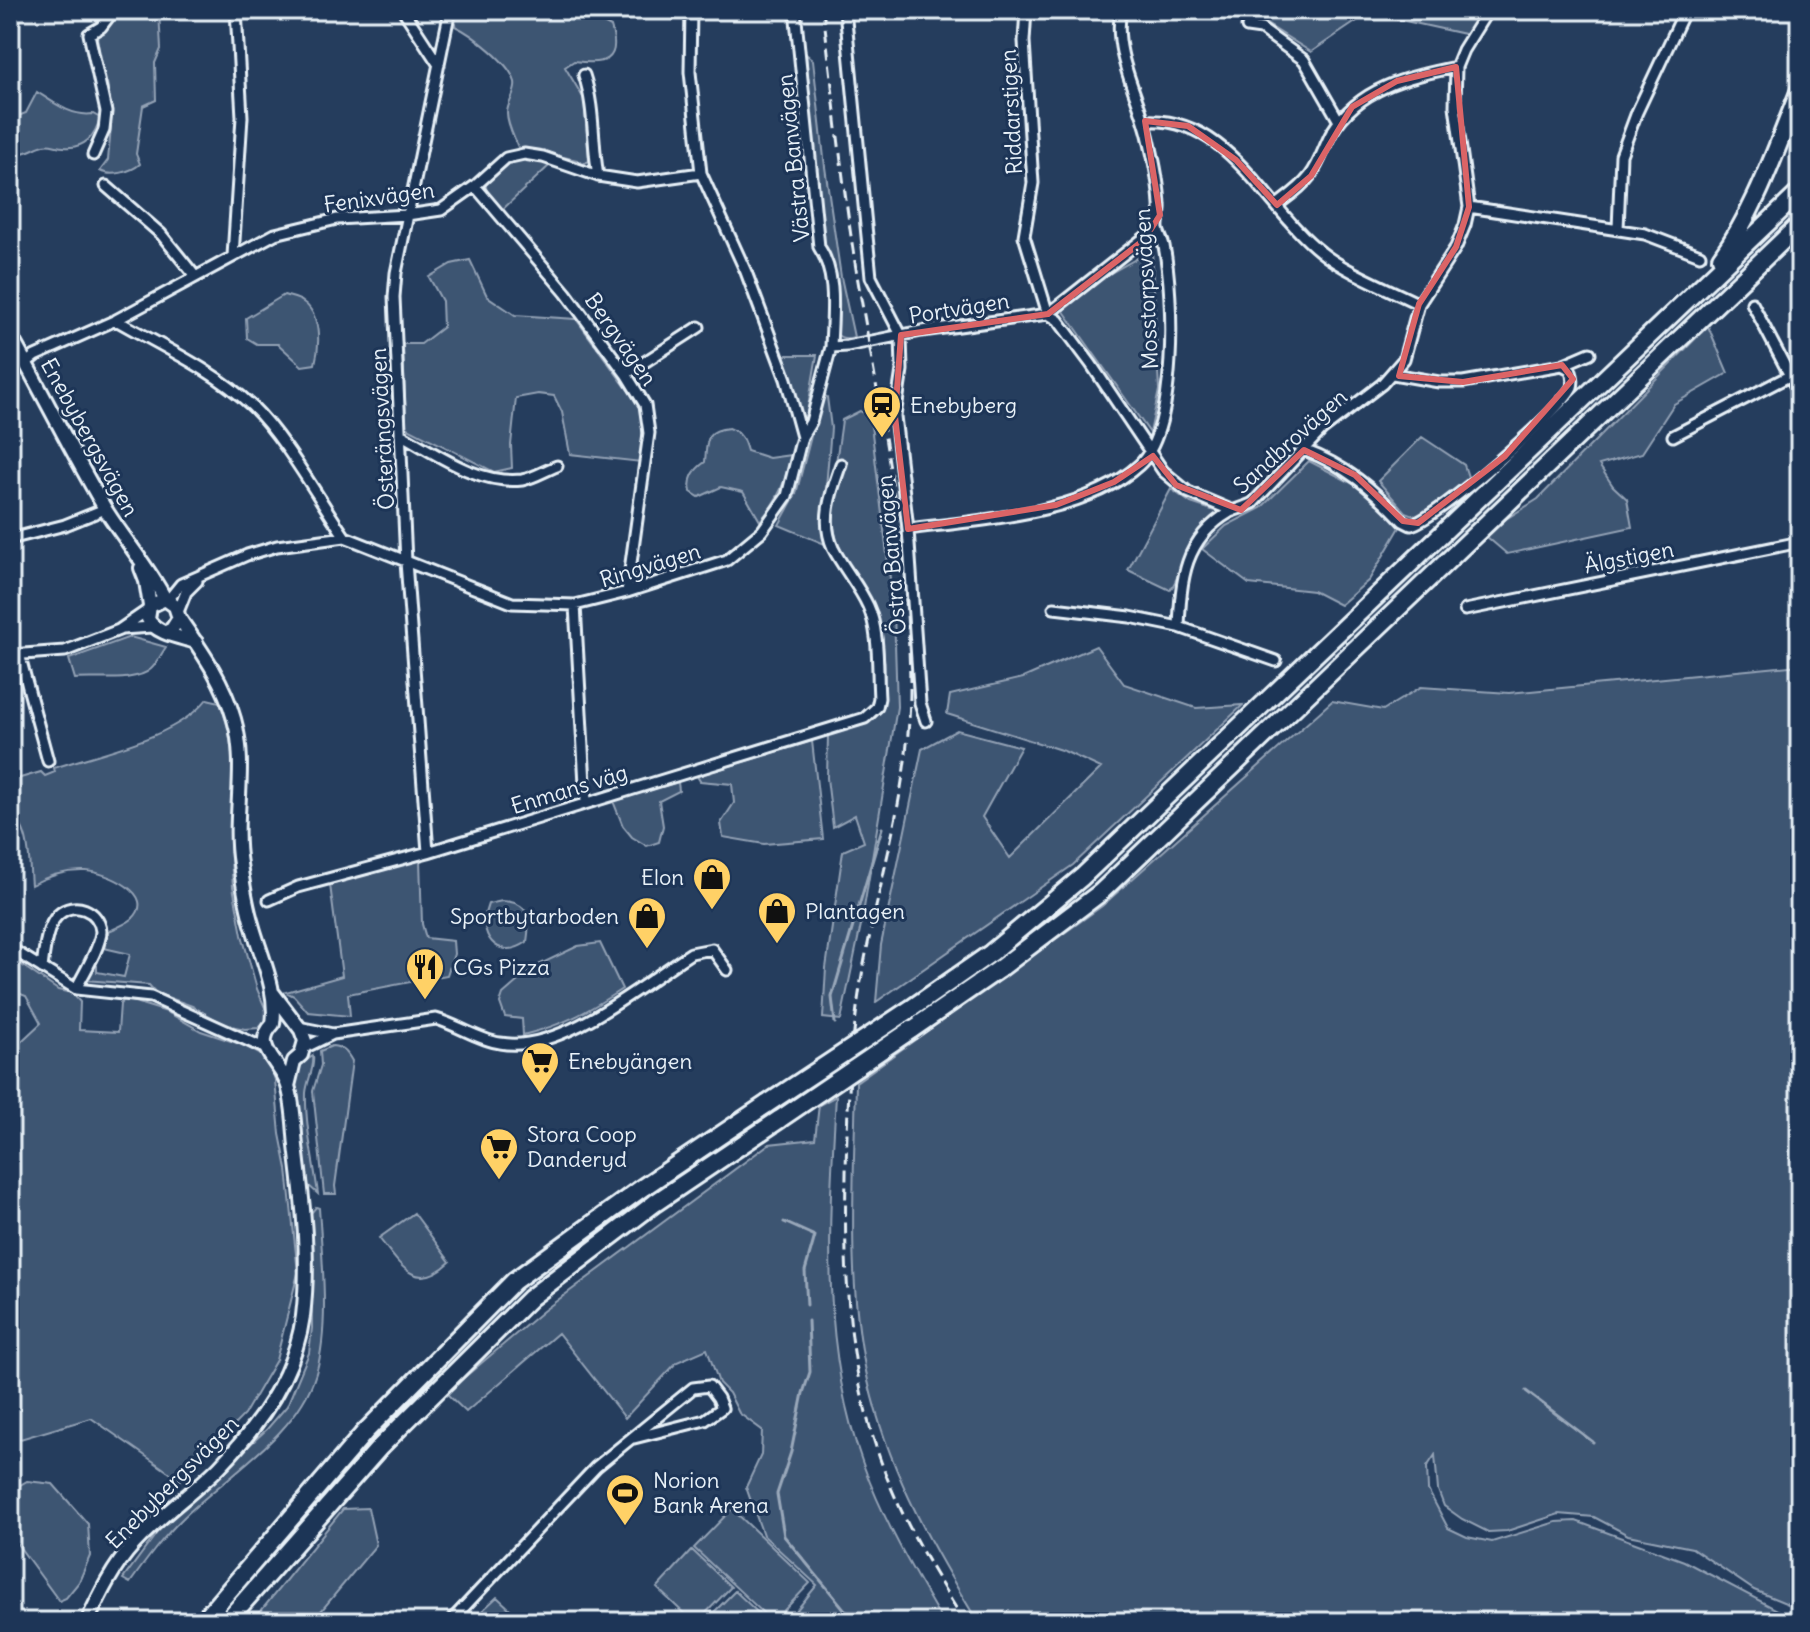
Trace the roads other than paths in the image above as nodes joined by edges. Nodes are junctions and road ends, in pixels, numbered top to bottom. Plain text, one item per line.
1 (114, 10) edge
2 (236, 10) edge
3 (403, 10) edge
4 (450, 10) edge
5 (691, 10) edge
6 (795, 10) edge
7 (845, 10) edge
8 (1026, 10) edge
9 (1121, 10) edge
10 (1488, 10) edge
11 (1685, 10) edge
12 (1247, 27) dead end
13 (439, 65) junction
14 (1456, 67) junction
15 (584, 75) dead end
16 (1800, 90) edge
17 (1145, 121) junction
18 (1339, 121) junction
19 (93, 155) dead end
20 (701, 173) junction
21 (598, 176) junction
22 (106, 186) dead end
23 (475, 186) junction
24 (1800, 192) edge
25 (1277, 205) junction
26 (1469, 207) junction
27 (407, 215) junction
28 (1797, 224) edge
29 (1158, 227) junction
30 (1618, 229) junction
31 (1700, 255) dead end
32 (233, 256) junction
33 (195, 276) junction
34 (1698, 292) junction
35 (1752, 303) dead end
36 (1419, 304) junction
37 (1048, 314) junction
38 (116, 320) junction
39 (699, 327) dead end
40 (10, 335) edge
41 (901, 335) junction
42 (831, 347) junction
43 (1590, 353) dead end
44 (26, 363) junction
45 (1562, 365) junction
46 (626, 374) junction
47 (1393, 374) junction
48 (1789, 376) junction
49 (1800, 395) edge
50 (400, 434) junction
51 (1673, 436) dead end
52 (802, 437) junction
53 (1304, 450) junction
54 (1150, 452) junction
55 (841, 464) dead end
56 (557, 466) dead end
57 (105, 509) junction
58 (1233, 511) junction
59 (908, 529) junction
60 (345, 537) junction
61 (10, 539) edge
62 (1800, 542) edge
63 (137, 557) junction
64 (406, 562) junction
65 (199, 578) junction
66 (627, 592) junction
67 (166, 600) junction
68 (575, 605) junction
69 (149, 608) junction
70 (1054, 608) dead end
71 (1465, 610) dead end
72 (178, 615) junction
73 (152, 627) junction
74 (1179, 627) junction
75 (119, 630) junction
76 (166, 632) junction
77 (196, 642) junction
78 (14, 655) edge
79 (1276, 661) dead end
80 (926, 721) dead end
81 (48, 761) dead end
82 (586, 802) junction
83 (428, 852) junction
84 (269, 900) dead end
85 (10, 948) edge
86 (42, 968) junction
87 (727, 970) dead end
88 (76, 989) junction
89 (273, 993) junction
90 (296, 1025) junction
91 (269, 1029) junction
92 (333, 1034) junction
93 (238, 1035) junction
94 (264, 1048) junction
95 (304, 1048) junction
96 (294, 1061) junction
97 (277, 1062) junction
98 (288, 1086) junction
99 (634, 1438) junction
100 (87, 1622) edge
101 (202, 1622) edge
102 (226, 1622) edge
103 (450, 1622) edge

1 - 19 street
2 - 32 street
3 - 13 street
4 - 13 street, Österängsvägen
5 - 20 street, Ringvägen
6 - 42 street, Västra Banvägen
7 - 41 street, Östra Banvägen
8 - 37 street, Riddarstigen
9 - 17 street, Mosstorpsvägen
10 - 14 street, Sandbrovägen
11 - 30 street
12 - 18 street
13 - 27 street, Österängsvägen
14 - 18 street
14 - 26 street, Sandbrovägen
15 - 21 street
16 - 34 highway
17 - 25 street
17 - 29 street, Mosstorpsvägen
18 - 25 street
20 - 21 street, Fenixvägen
20 - 52 street, Ringvägen
21 - 23 street, Fenixvägen
22 - 33 street
23 - 27 street, Fenixvägen
23 - 46 street, Bergvägen
24 - 34 highway
25 - 36 street
26 - 30 street
26 - 36 street, Sandbrovägen
27 - 32 street, Fenixvägen
27 - 50 street, Österängsvägen
28 - 102 highway, bridge
29 - 37 street
29 - 54 street, Mosstorpsvägen
30 - 31 street
32 - 33 street, Fenixvägen
33 - 38 street, Fenixvägen
34 - 101 highway, bridge
35 - 48 street
36 - 47 street, Sandbrovägen
37 - 41 street, Portvägen
37 - 54 street, Riddarstigen
38 - 44 street, Fenixvägen
38 - 60 street
39 - 46 street
40 - 44 main road, Enebybergsvägen
41 - 42 street, Portvägen
41 - 59 street, Östra Banvägen
42 - 52 street
43 - 45 street
44 - 57 main road, Enebybergsvägen
45 - 47 street
45 - 53 street
46 - 66 street, Bergvägen
47 - 53 street, Sandbrovägen
48 - 49 street
48 - 51 street
50 - 56 street
50 - 64 street, Österängsvägen
52 - 66 street, Ringvägen
53 - 58 street, Sandbrovägen
54 - 58 street, Riddarstigen
54 - 59 street
55 - 82 street, Enmans väg
57 - 61 street
57 - 63 main road, Enebybergsvägen
58 - 74 street, Sandbrovägen
59 - 80 street, Östra Banvägen
60 - 64 street, Ringvägen
60 - 65 street, Ringvägen
62 - 71 street, Älgstigen
63 - 67 main road, Enebybergsvägen
63 - 69 main road, Enebybergsvägen
64 - 68 street, Ringvägen
64 - 83 street, Österängsvägen
65 - 67 street, Ringvägen
65 - 72 street
66 - 68 street, Ringvägen
67 - 69 main road
67 - 72 main road
68 - 82 street
69 - 73 main road
69 - 75 street
70 - 74 street
72 - 76 main road
72 - 77 main road
73 - 75 street
73 - 76 main road
74 - 79 street
75 - 78 street
76 - 77 main road
77 - 89 main road
78 - 81 street
82 - 83 street, Enmans väg
83 - 84 street, Enmans väg
85 - 86 street
86 - 88 street
86 - 88 street
87 - 92 street
88 - 93 street
89 - 90 main road
89 - 91 main road
90 - 91 main road
90 - 92 street
90 - 95 main road
91 - 93 street
91 - 94 main road
92 - 95 street
93 - 94 street
94 - 97 main road, Enebybergsvägen
95 - 96 main road, Enebybergsvägen
96 - 97 main road
96 - 98 main road, Enebybergsvägen
97 - 98 main road, Enebybergsvägen
98 - 100 main road, Enebybergsvägen
99 - 99 street
99 - 103 street

